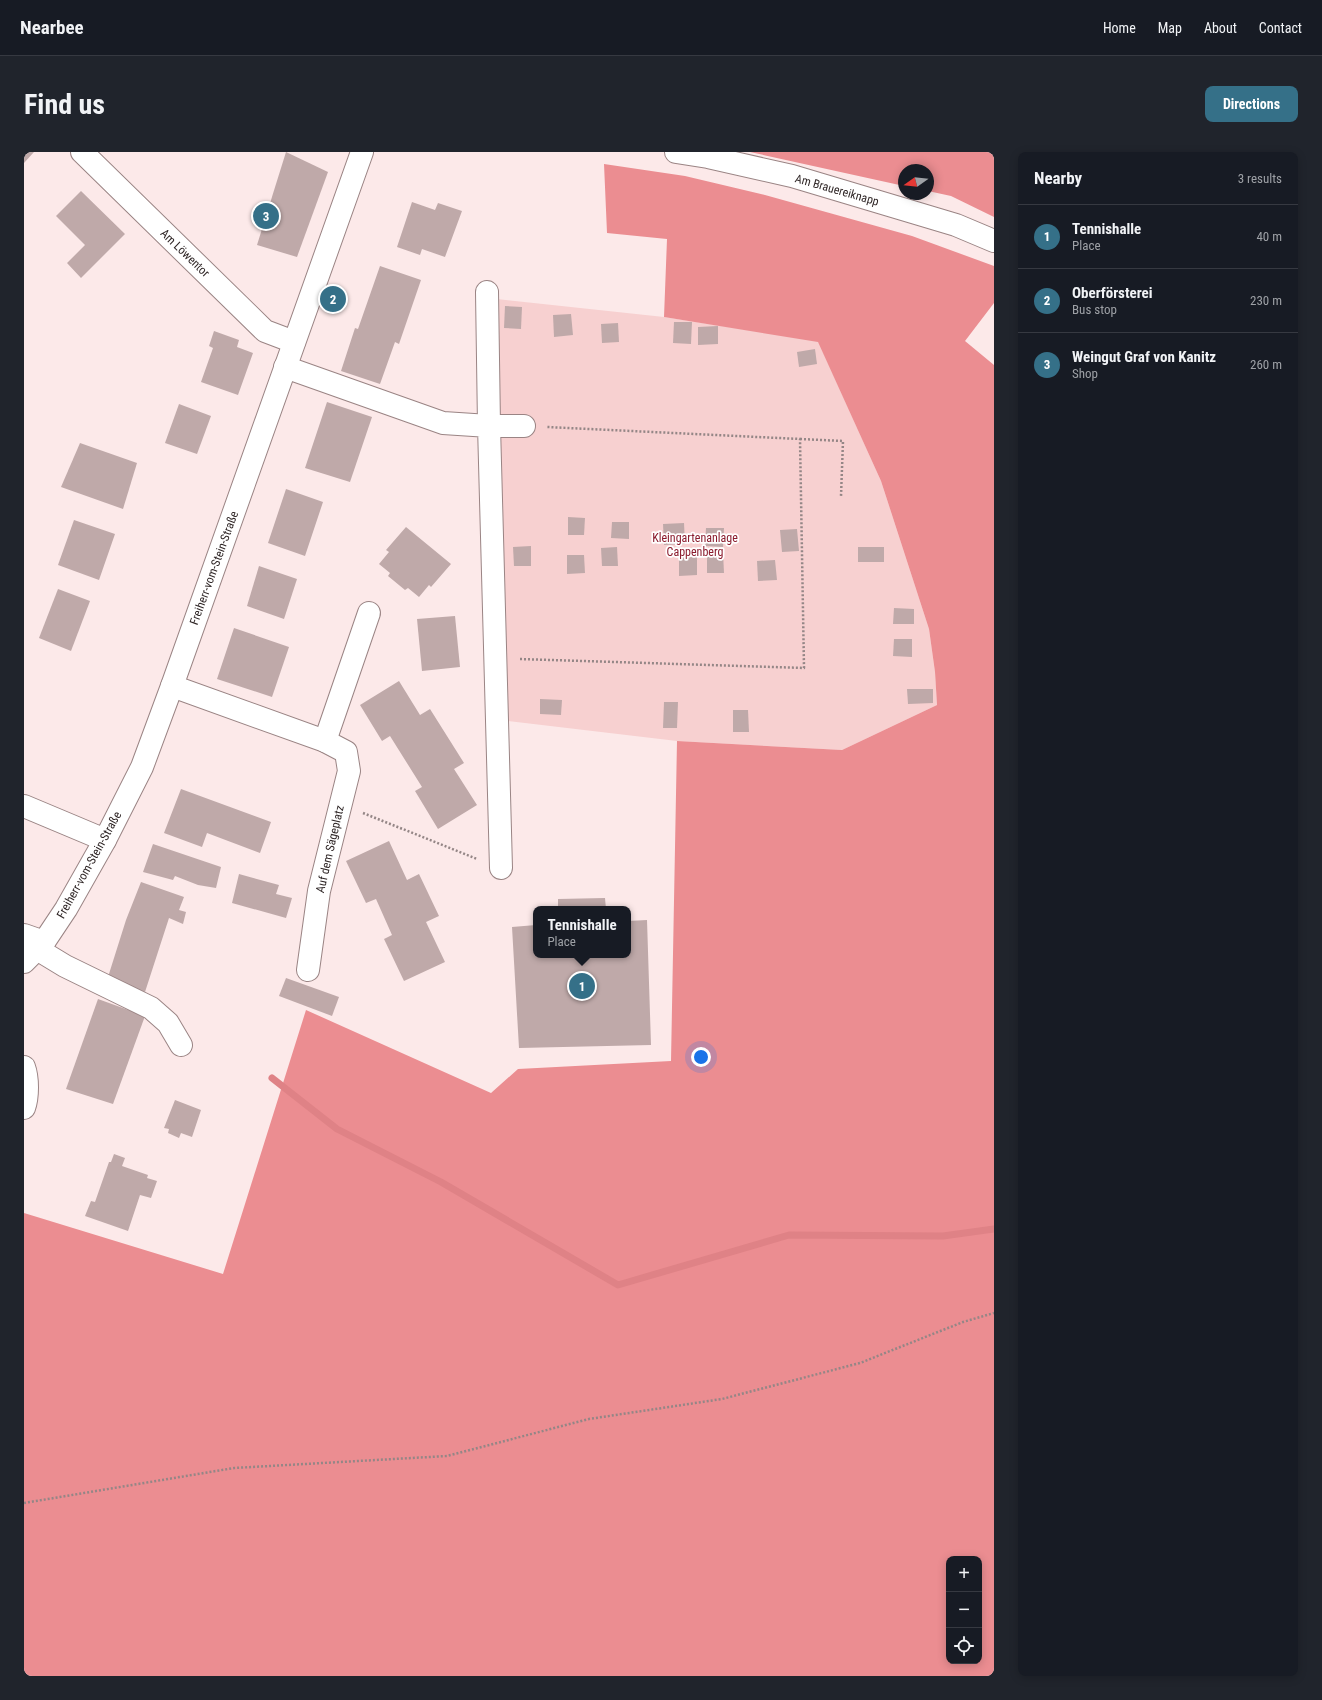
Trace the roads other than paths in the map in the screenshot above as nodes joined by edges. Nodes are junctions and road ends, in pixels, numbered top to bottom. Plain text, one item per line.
1 (82, 152) edge
2 (362, 152) edge
3 (676, 152) edge
4 (994, 241) edge
5 (487, 292) dead end
6 (294, 342) junction
7 (285, 367) junction
8 (489, 426) junction
9 (524, 426) road end
10 (369, 613) dead end
11 (172, 686) junction
12 (325, 741) junction
13 (24, 806) edge
14 (105, 840) junction
15 (501, 868) road end
16 (32, 947) edge
17 (308, 970) dead end
18 (181, 1045) dead end
19 (24, 1067) edge
20 (24, 1108) edge

1 - 6 street, Am Löwentor
2 - 6 street, Freiherr-vom-Stein-Straße
3 - 4 street, Am Brauereiknapp
5 - 8 street
6 - 7 street, Freiherr-vom-Stein-Straße
7 - 8 street
7 - 11 street, Freiherr-vom-Stein-Straße
8 - 9 street
8 - 15 street
10 - 12 street
11 - 12 street, Auf dem Sägeplatz
11 - 14 street, Freiherr-vom-Stein-Straße
12 - 17 street, Auf dem Sägeplatz
13 - 14 street
14 - 16 street, Freiherr-vom-Stein-Straße
16 - 18 street
19 - 20 street

